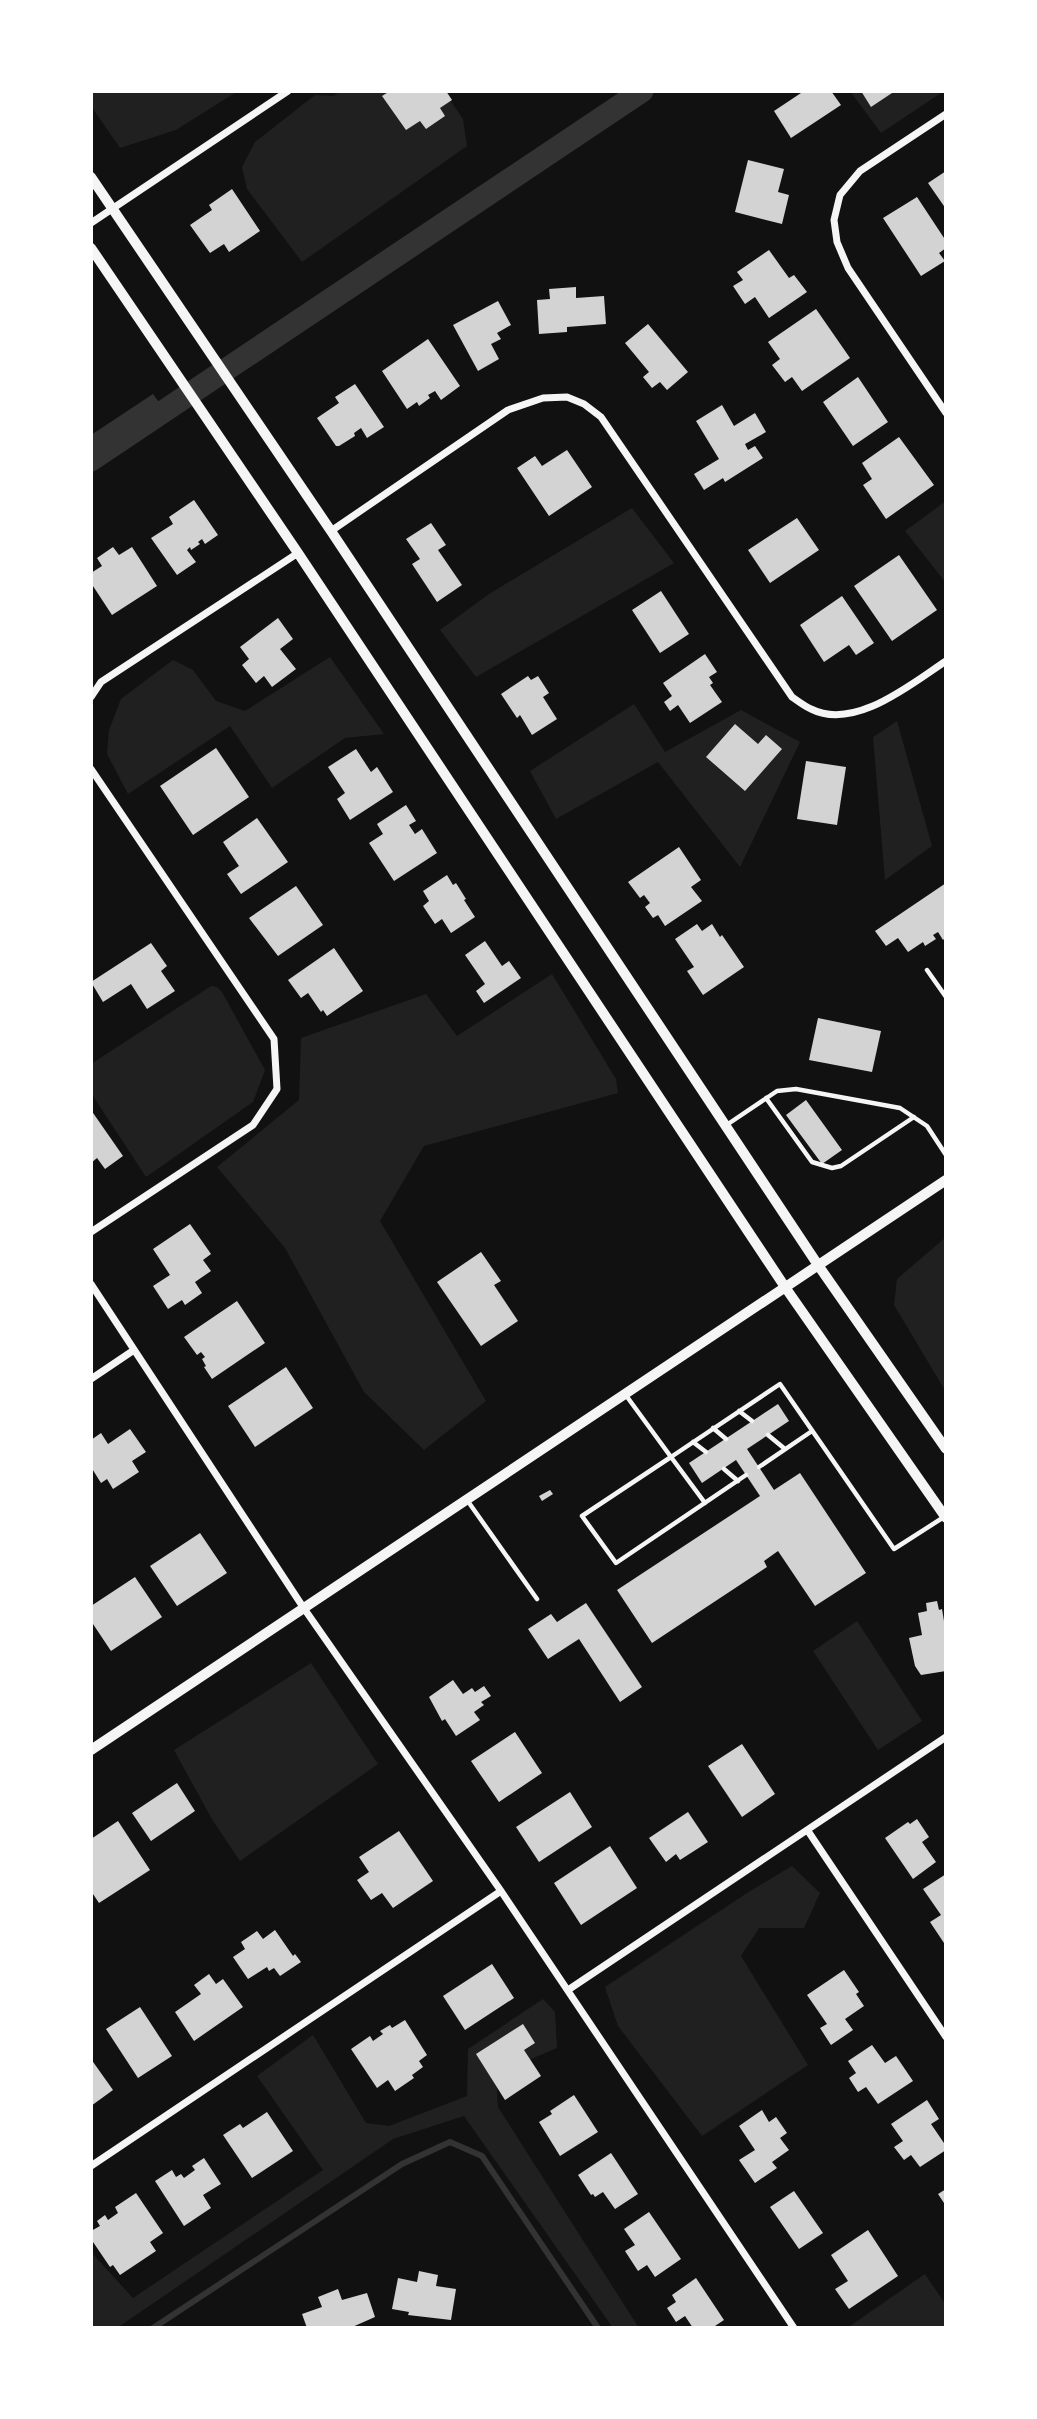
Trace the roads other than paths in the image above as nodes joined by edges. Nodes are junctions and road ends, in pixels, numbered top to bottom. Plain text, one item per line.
1 (288, 91) edge
2 (946, 114) edge
3 (91, 177) edge
4 (112, 209) junction
5 (91, 223) edge
6 (91, 248) edge
7 (946, 414) edge
8 (331, 531) junction
9 (298, 553) junction
10 (946, 661) edge
11 (91, 697) edge
12 (91, 769) edge
13 (927, 970) dead end
14 (946, 997) edge
15 (766, 1098) junction
16 (914, 1118) junction
17 (725, 1126) junction
18 (946, 1154) edge
19 (946, 1180) edge
20 (91, 1232) edge
21 (818, 1265) junction
22 (91, 1284) edge
23 (785, 1287) junction
24 (134, 1350) junction
25 (91, 1379) edge
26 (625, 1394) junction
27 (739, 1411) junction
28 (752, 1421) dead end
29 (713, 1428) junction
30 (812, 1431) junction
31 (768, 1435) dead end
32 (726, 1439) dead end
33 (693, 1442) junction
34 (785, 1449) junction
35 (946, 1449) edge
36 (706, 1452) dead end
37 (671, 1457) junction
38 (759, 1467) dead end
39 (724, 1468) dead end
40 (746, 1475) dead end
41 (738, 1481) junction
42 (466, 1499) junction
43 (705, 1503) junction
44 (946, 1517) edge
45 (537, 1599) dead end
46 (303, 1607) junction
47 (946, 1737) edge
48 (91, 1750) edge
49 (808, 1830) junction
50 (501, 1891) junction
51 (568, 1990) junction
52 (946, 2037) edge
53 (91, 2166) edge
54 (794, 2328) edge

1 - 4 street
2 - 7 street
3 - 4 street
4 - 5 street
4 - 8 street
6 - 9 street
8 - 10 street
8 - 17 street
9 - 11 street
9 - 23 street
12 - 20 street
13 - 14 lane
15 - 16 lane
15 - 16 lane
15 - 17 lane
16 - 18 lane
17 - 21 street
19 - 21 street
21 - 23 street
21 - 35 street
22 - 24 street
23 - 26 street
23 - 44 street
24 - 25 street
24 - 46 street
26 - 37 lane
26 - 42 street
27 - 28 lane
27 - 29 lane
27 - 30 lane
29 - 32 lane
29 - 33 lane
30 - 34 lane
30 - 44 lane
31 - 34 lane
33 - 36 lane
33 - 37 lane
34 - 38 lane
37 - 43 lane
37 - 43 lane
39 - 41 lane
40 - 41 lane
41 - 43 lane
42 - 45 lane
42 - 46 street
46 - 48 street
46 - 50 street
47 - 49 street
49 - 51 street
49 - 52 street
50 - 51 street
50 - 53 street
51 - 54 street

